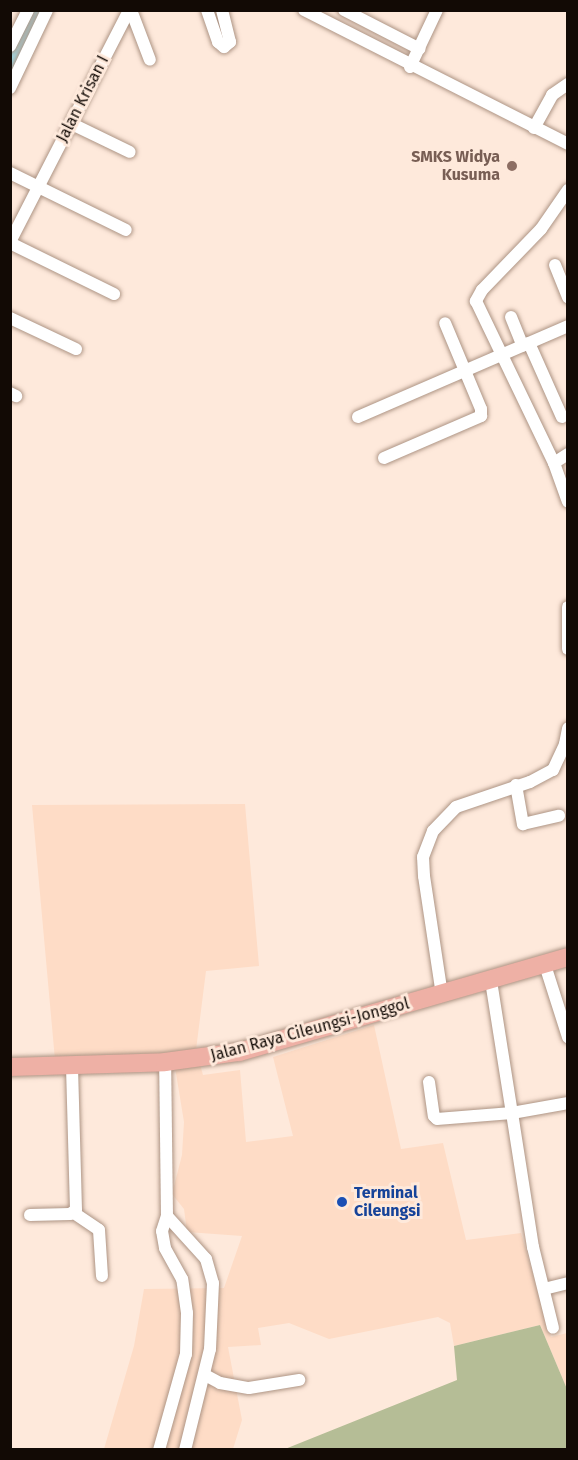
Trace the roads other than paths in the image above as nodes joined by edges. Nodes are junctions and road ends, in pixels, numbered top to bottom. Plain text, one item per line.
1 (47, 10) edge
2 (130, 10) edge
3 (207, 10) edge
4 (222, 10) edge
5 (304, 10) edge
6 (344, 10) edge
7 (437, 10) edge
8 (10, 14) edge
9 (25, 16) edge
10 (10, 46) edge
11 (420, 49) junction
12 (150, 60) dead end
13 (410, 67) junction
14 (567, 84) edge
15 (10, 88) edge
16 (72, 124) junction
17 (534, 128) junction
18 (567, 144) edge
19 (130, 152) dead end
20 (10, 173) edge
21 (37, 186) junction
22 (567, 190) edge
23 (126, 230) dead end
24 (10, 242) edge
25 (567, 271) edge
26 (114, 294) dead end
27 (567, 297) edge
28 (511, 317) dead end
29 (10, 318) edge
30 (445, 323) dead end
31 (567, 326) edge
32 (526, 345) junction
33 (76, 349) dead end
34 (500, 356) junction
35 (466, 371) junction
36 (358, 417) dead end
37 (562, 417) dead end
38 (567, 454) edge
39 (384, 458) dead end
40 (554, 463) junction
41 (567, 502) edge
42 (567, 607) edge
43 (567, 649) edge
44 (567, 728) edge
45 (516, 785) junction
46 (559, 816) dead end
47 (567, 957) edge
48 (545, 965) junction
49 (491, 981) junction
50 (442, 995) junction
51 (567, 1037) edge
52 (165, 1062) junction
53 (72, 1065) junction
54 (10, 1066) edge
55 (429, 1082) dead end
56 (567, 1103) edge
57 (512, 1113) junction
58 (74, 1213) junction
59 (30, 1215) dead end
60 (167, 1216) junction
61 (102, 1276) dead end
62 (567, 1283) edge
63 (544, 1289) junction
64 (554, 1328) dead end
65 (205, 1375) junction
66 (299, 1380) dead end
67 (159, 1449) edge
68 (185, 1449) edge

1 - 15 street
2 - 12 street
2 - 16 street, Jalan Krisan I
3 - 4 street
5 - 13 street
6 - 11 street
7 - 11 street
8 - 9 street
9 - 10 street
11 - 13 street
13 - 17 street
14 - 17 street
16 - 19 street
16 - 21 street, Jalan Krisan I
17 - 18 street
20 - 21 street
21 - 23 street
21 - 24 street, Jalan Krisan I
22 - 34 street
24 - 26 street
25 - 27 street
28 - 32 street
29 - 33 street
30 - 35 street
31 - 32 street
32 - 34 street
32 - 37 street
34 - 35 street
34 - 40 street
35 - 36 street
35 - 39 street
38 - 40 street
40 - 41 street
42 - 43 street
44 - 45 street
45 - 46 street
45 - 50 street
47 - 48 main road, Jalan Raya Cileungsi-Jonggol
48 - 49 main road, Jalan Raya Cileungsi-Jonggol
48 - 51 street
49 - 50 main road, Jalan Raya Cileungsi-Jonggol
49 - 57 street
50 - 52 main road, Jalan Raya Cileungsi-Jonggol
52 - 53 main road, Jalan Raya Cileungsi-Jonggol
52 - 60 street
53 - 54 main road, Jalan Raya Cileungsi-Jonggol
53 - 58 street
55 - 57 street
56 - 57 street
57 - 63 street
58 - 59 street
58 - 61 street
60 - 65 street
60 - 67 street
62 - 63 street
63 - 64 street
65 - 66 street
65 - 68 street

